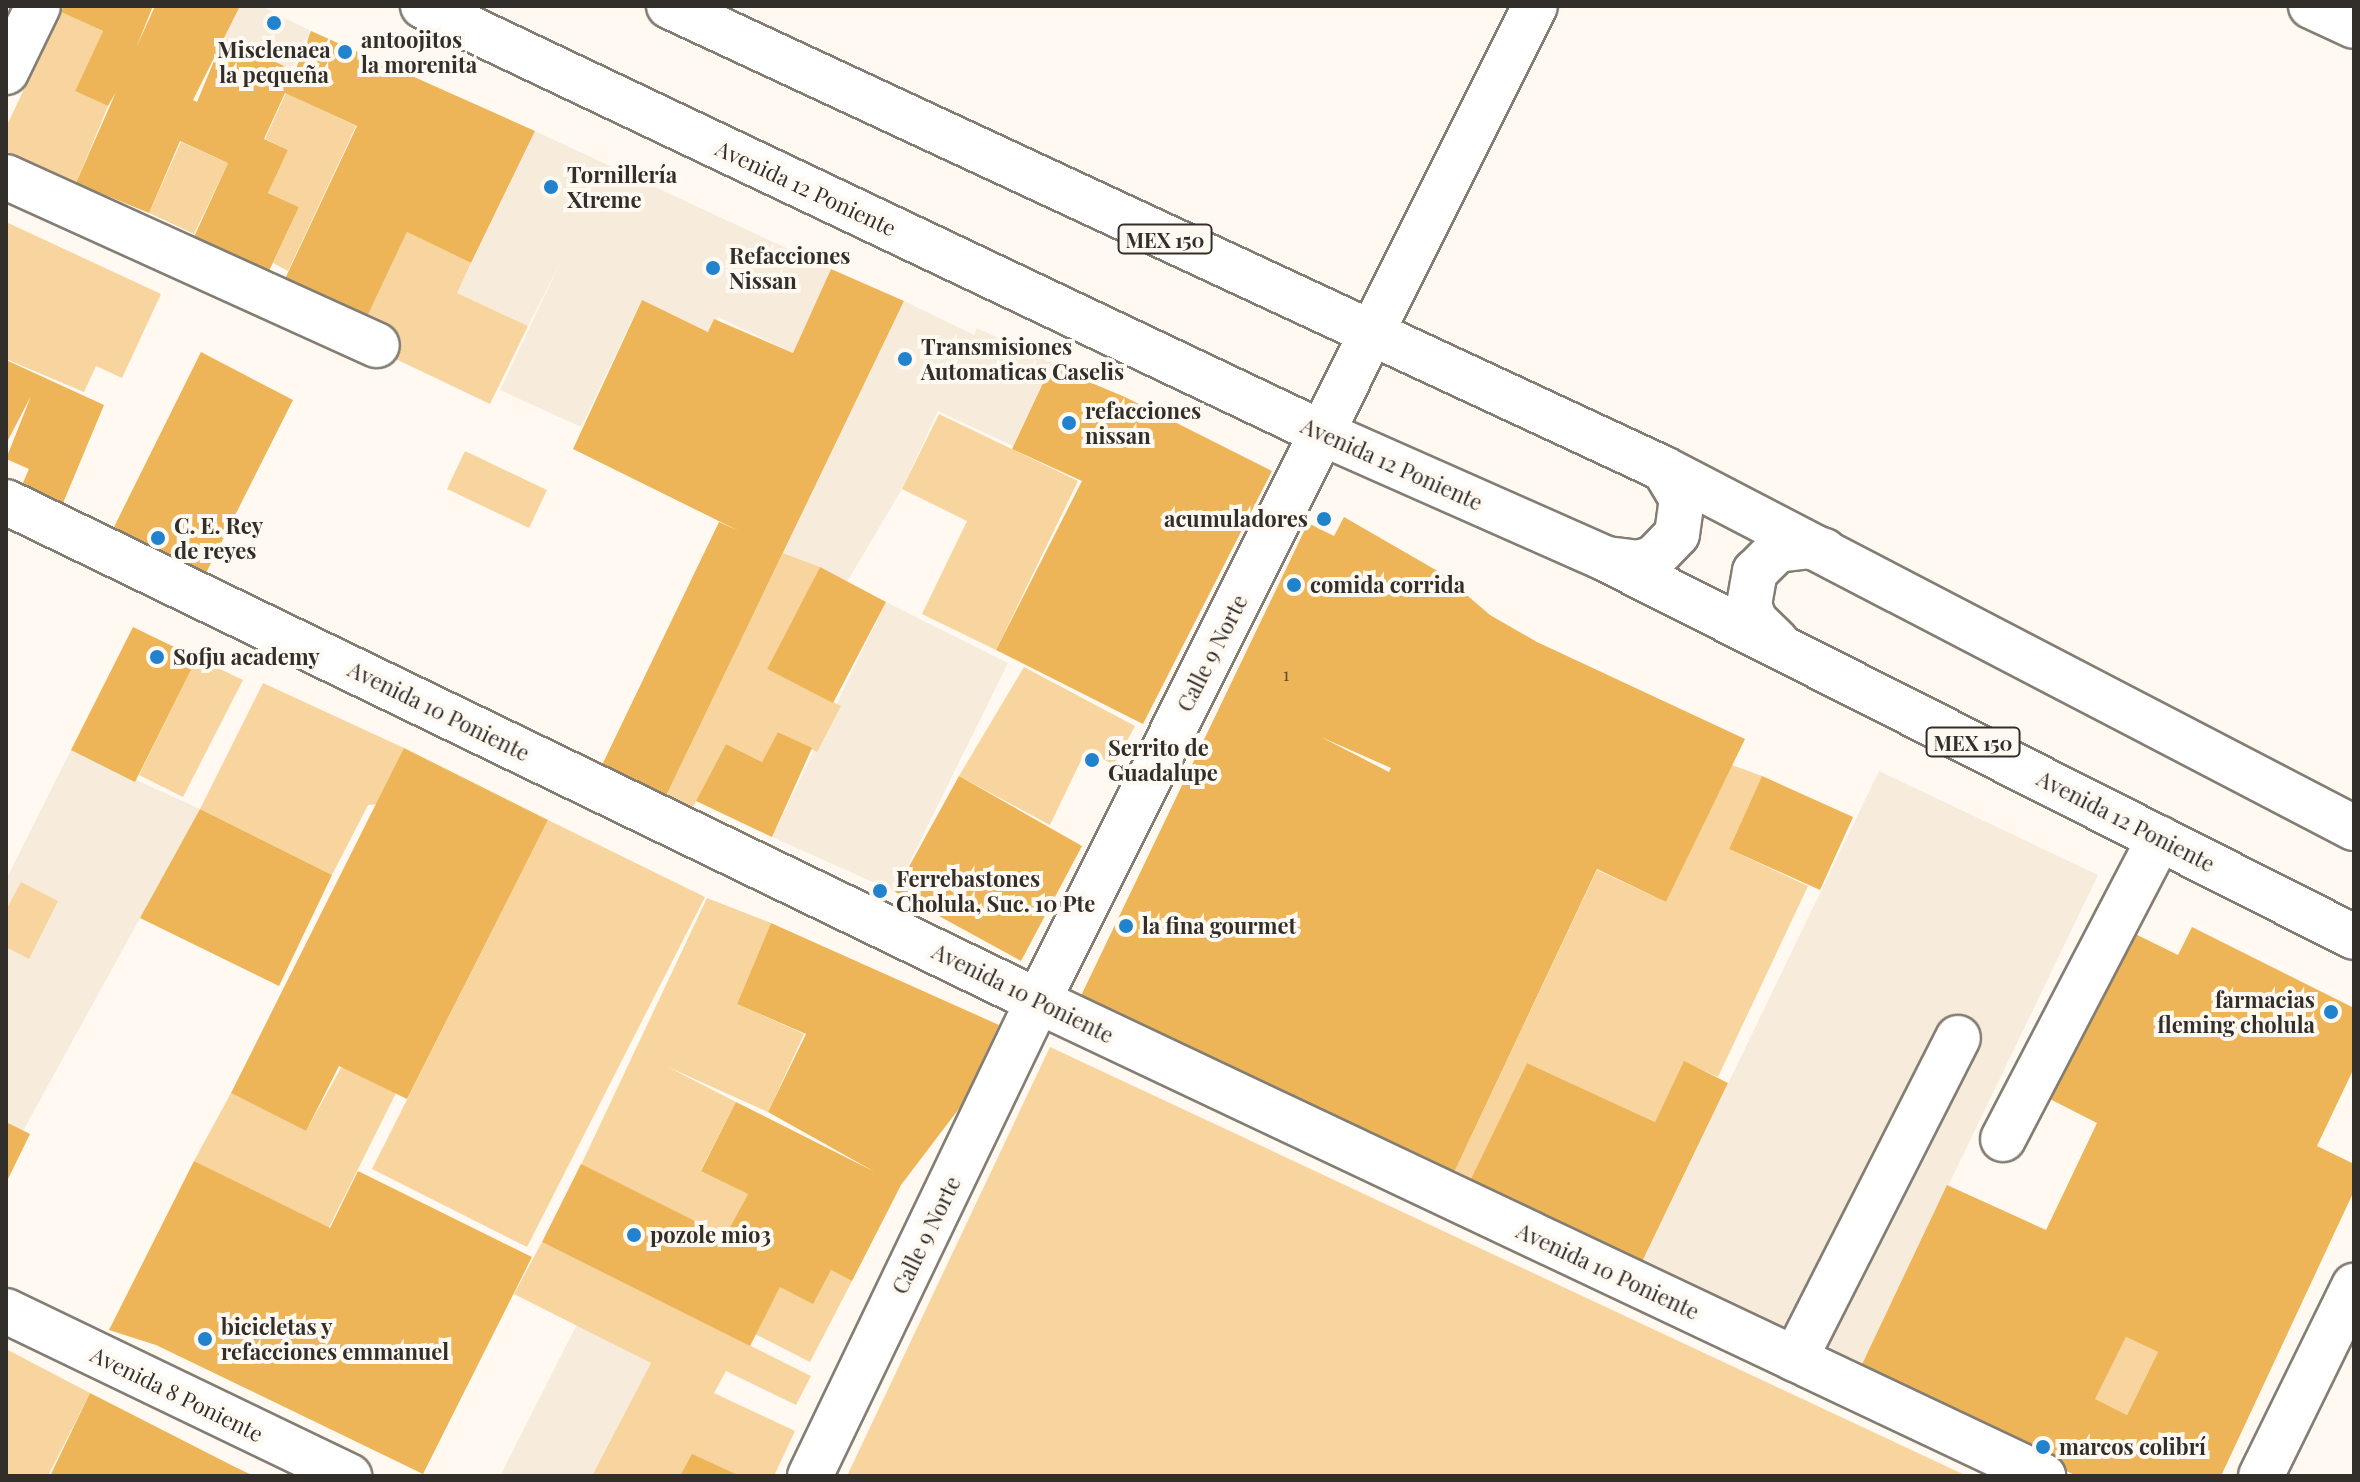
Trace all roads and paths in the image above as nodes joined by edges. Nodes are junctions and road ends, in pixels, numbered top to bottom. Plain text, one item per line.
1 (38, 6) edge
2 (423, 6) edge
3 (669, 6) edge
4 (1535, 6) edge
5 (2311, 6) edge
6 (2354, 26) edge
7 (6, 72) edge
8 (6, 177) edge
9 (1373, 337) junction
10 (377, 345) dead end
11 (1322, 433) junction
12 (1664, 469) junction
13 (6, 502) edge
14 (1824, 551) junction
15 (1604, 558) junction
16 (1780, 644) junction
17 (2354, 828) edge
18 (2160, 838) junction
19 (2354, 937) edge
20 (1038, 1001) junction
21 (1958, 1038) dead end
22 (2003, 1139) dead end
23 (2354, 1286) edge
24 (6, 1311) edge
25 (1795, 1359) junction
26 (349, 1476) edge
27 (810, 1476) edge
28 (2043, 1476) edge
29 (2261, 1476) edge

1 - 7 street
2 - 11 street, Avenida 12 Poniente / MEX 150
3 - 9 street, MEX 150
4 - 9 street, Calle 9 Norte
5 - 6 street
8 - 10 street
9 - 11 street, Calle 9 Norte
9 - 12 street, MEX 150
11 - 15 street, Avenida 12 Poniente / MEX 150
11 - 20 street, Calle 9 Norte
12 - 14 street, MEX 150
12 - 15 street
13 - 20 street, Avenida 10 Poniente
14 - 16 street
14 - 17 street, MEX 150
15 - 16 street, Avenida 12 Poniente / MEX 150
16 - 18 street, Avenida 12 Poniente / MEX 150
18 - 19 street, Avenida 12 Poniente / MEX 150
18 - 22 street
20 - 25 street, Avenida 10 Poniente
20 - 27 street, Calle 9 Norte
21 - 25 street
23 - 29 street
24 - 26 street, Avenida 8 Poniente
25 - 28 street, Avenida 10 Poniente

